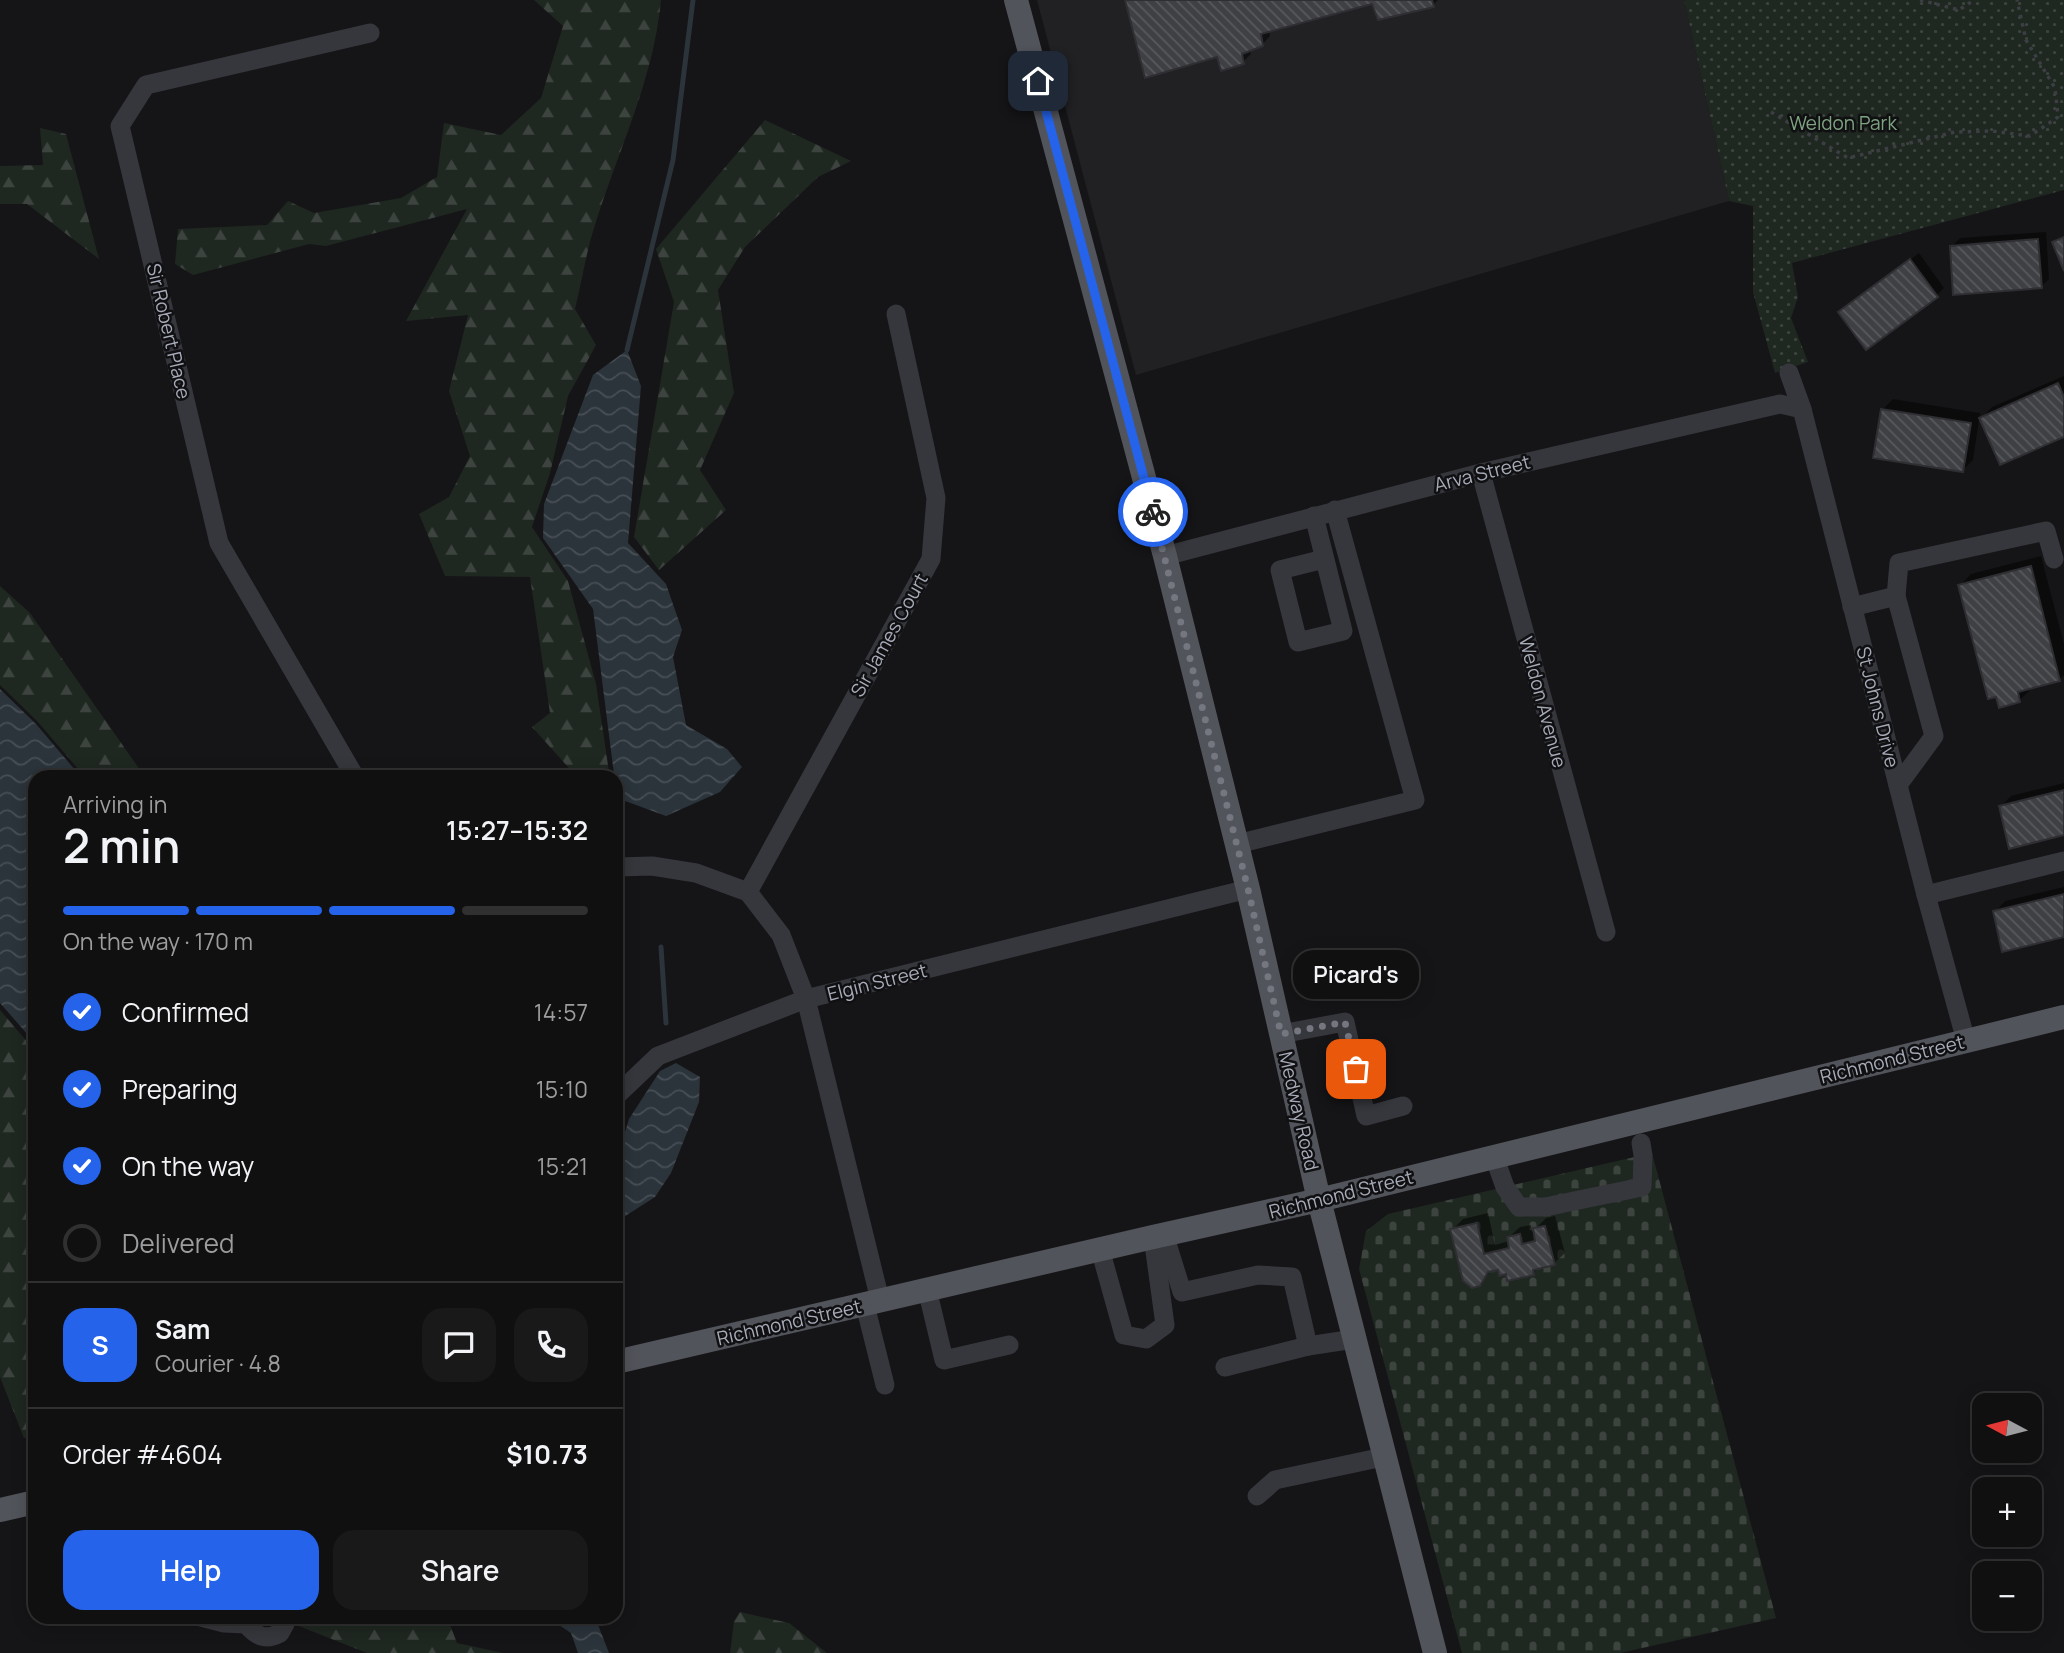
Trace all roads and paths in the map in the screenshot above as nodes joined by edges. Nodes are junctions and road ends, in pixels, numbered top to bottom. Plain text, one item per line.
1 (1016, 0) edge
2 (1920, 0) edge
3 (1974, 0) edge
4 (2017, 0) edge
5 (370, 33) dead end
6 (1771, 112) dead end
7 (896, 314) dead end
8 (1789, 373) dead end
9 (1802, 409) junction
10 (1481, 473) junction
11 (1335, 510) junction
12 (1314, 516) junction
13 (1165, 556) junction
14 (1324, 559) dead end
15 (2054, 559) dead end
16 (1896, 596) junction
17 (1852, 607) junction
18 (351, 770) edge
19 (1898, 785) junction
20 (1237, 844) junction
21 (2064, 861) edge
22 (623, 867) edge
23 (1248, 889) junction
24 (748, 892) junction
25 (1926, 895) junction
26 (1606, 932) dead end
27 (806, 999) junction
28 (2064, 1017) edge
29 (1281, 1034) junction
30 (1966, 1041) junction
31 (623, 1089) edge
32 (1403, 1106) dead end
33 (1641, 1143) dead end
34 (1494, 1156) junction
35 (1319, 1200) junction
36 (1158, 1236) junction
37 (1100, 1249) junction
38 (927, 1289) junction
39 (872, 1303) junction
40 (1354, 1339) junction
41 (1009, 1345) dead end
42 (1308, 1346) junction
43 (623, 1360) edge
44 (1225, 1367) dead end
45 (885, 1385) dead end
46 (1383, 1457) junction
47 (1257, 1496) dead end
48 (28, 1504) edge
49 (0, 1510) edge
50 (250, 1624) edge
51 (283, 1624) edge
52 (1435, 1653) edge

1 - 13 main road, Medway Road
2 - 3 path
4 - 6 path
5 - 18 street, Sir Robert Place
7 - 24 street, Sir James Court
8 - 9 street, St Johns Drive
9 - 10 street, Arva Street
9 - 17 street, St Johns Drive
10 - 11 street, Arva Street
10 - 26 street, Weldon Avenue
11 - 12 street, Arva Street
11 - 20 street
12 - 13 street, Arva Street
12 - 14 street
13 - 20 main road, Medway Road
15 - 16 street
16 - 17 street
16 - 19 street
17 - 19 street, St Johns Drive
19 - 25 street, St Johns Drive
20 - 23 main road, Medway Road
21 - 25 street
22 - 24 street
23 - 27 street, Elgin Street
23 - 29 main road, Medway Road
24 - 27 street
25 - 30 street, St Johns Drive
27 - 31 street
27 - 39 street, Elgin Street
28 - 30 main road, Richmond Street
29 - 32 street
29 - 35 main road, Medway Road
30 - 34 main road, Richmond Street
33 - 34 street
34 - 35 main road, Richmond Street
35 - 36 main road, Richmond Street
35 - 40 main road, Medway Road
36 - 37 main road, Richmond Street
36 - 37 street
36 - 42 street
37 - 38 main road, Richmond Street
38 - 39 main road, Richmond Street
38 - 41 street
39 - 43 main road, Richmond Street
39 - 45 street, Elgin Street
40 - 42 street
40 - 46 main road, Medway Road
42 - 44 street
46 - 47 street
46 - 52 main road, Medway Road
48 - 49 main road
50 - 51 street

